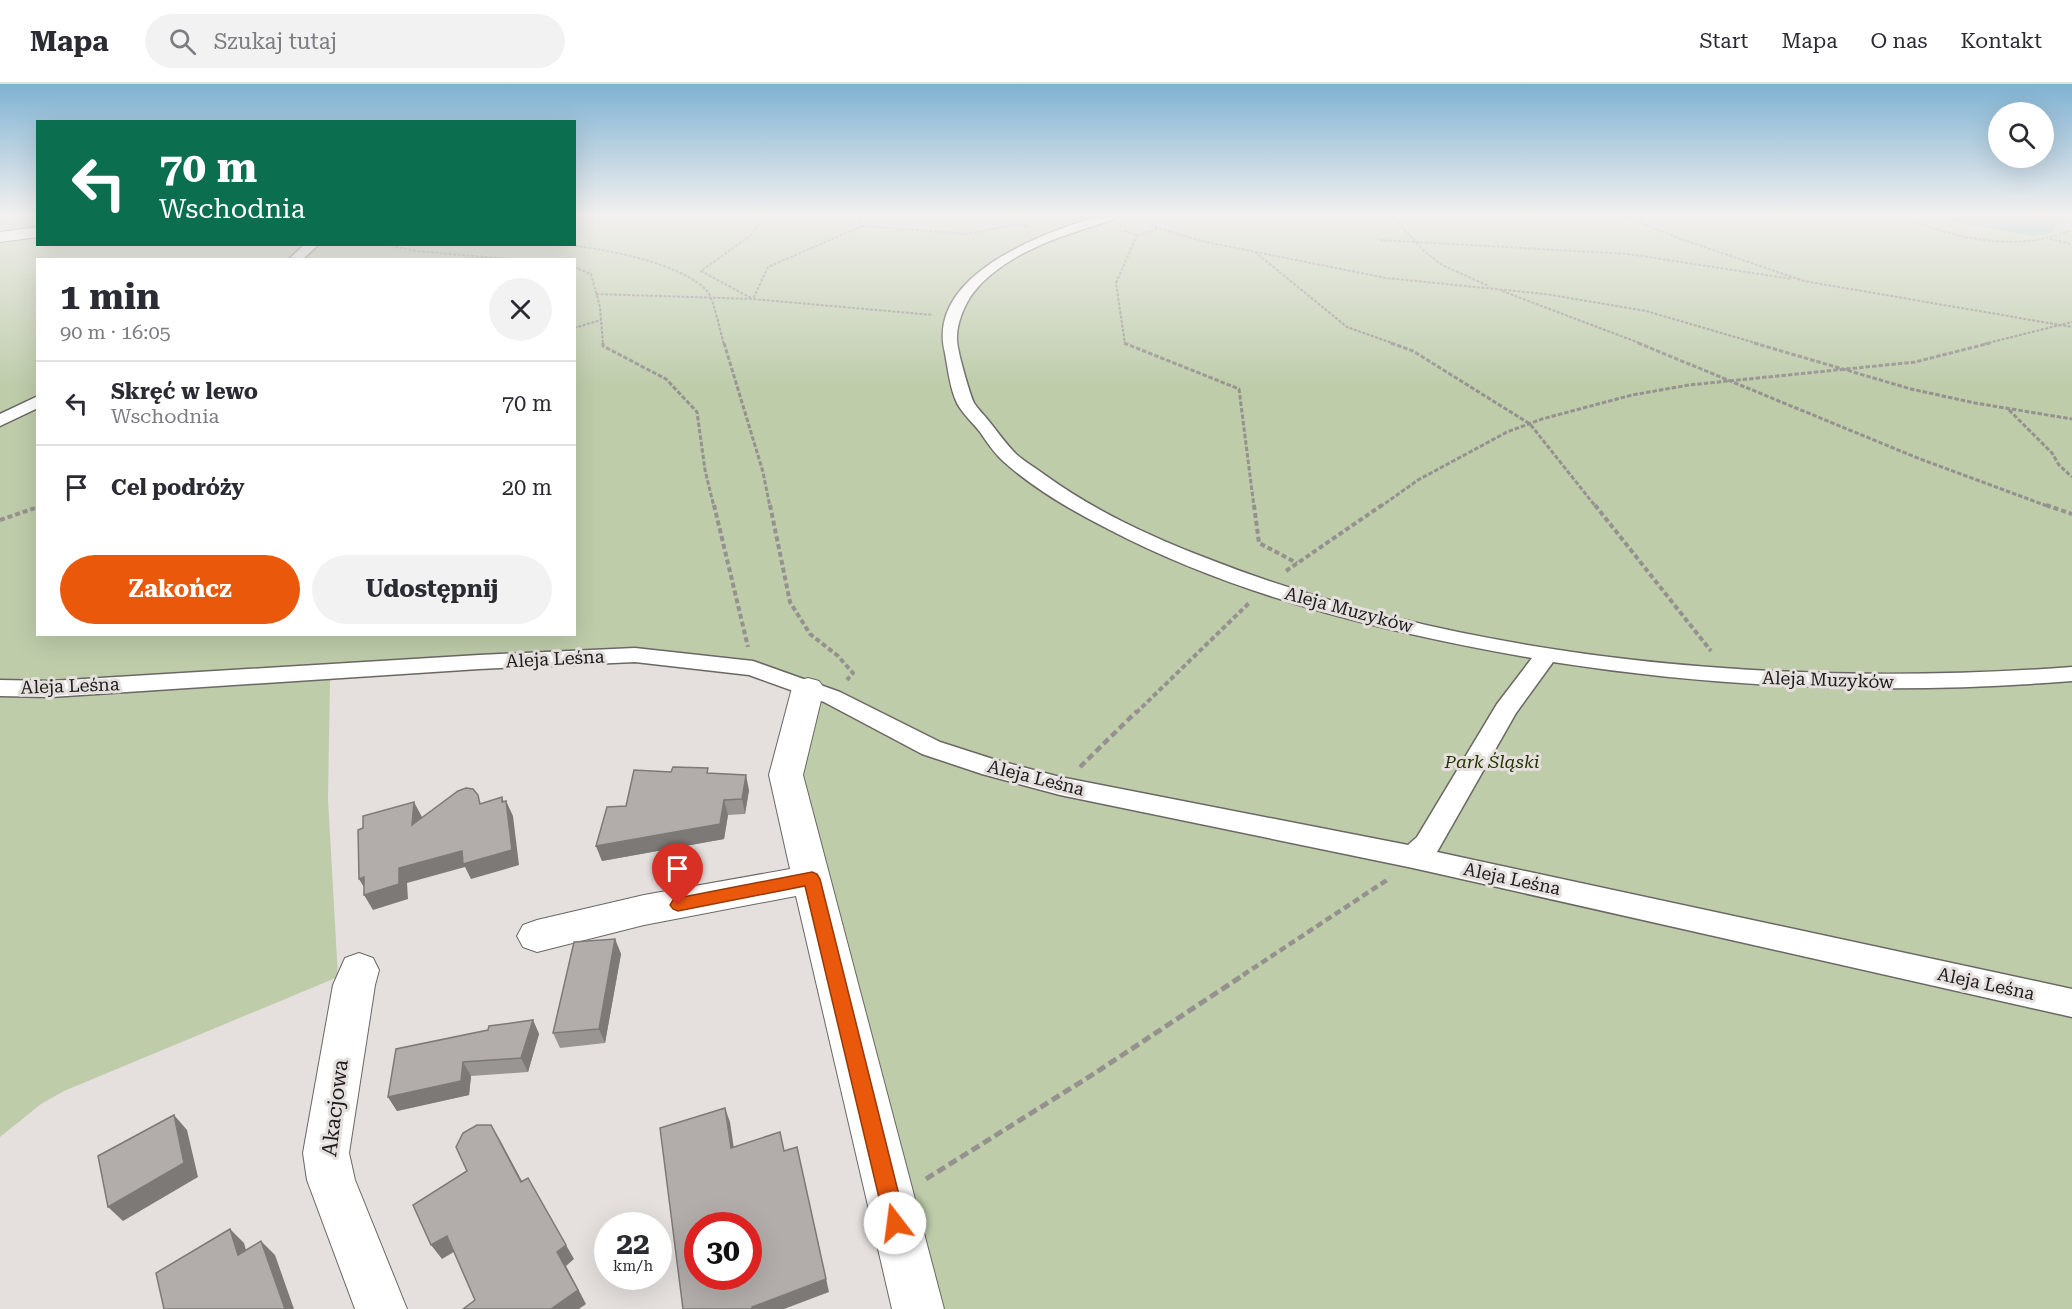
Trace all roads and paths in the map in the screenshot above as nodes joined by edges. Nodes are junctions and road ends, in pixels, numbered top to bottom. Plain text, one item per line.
1 (589, 273) edge
2 (680, 273) edge
3 (705, 273) edge
4 (765, 273) edge
5 (987, 273) edge
6 (1120, 273) edge
7 (1281, 273) edge
8 (1362, 273) edge
9 (1459, 273) edge
10 (1753, 273) edge
11 (1781, 273) edge
12 (1804, 281) junction
13 (1496, 289) junction
14 (596, 294) junction
15 (709, 297) junction
16 (753, 299) junction
17 (954, 317) junction
18 (601, 320) junction
19 (2072, 322) edge
20 (2066, 325) junction
21 (576, 327) edge
22 (2072, 327) edge
23 (1845, 370) junction
24 (1731, 382) junction
25 (36, 402) edge
26 (2008, 410) junction
27 (2072, 419) edge
28 (0, 421) edge
29 (1530, 424) junction
30 (2072, 477) edge
31 (36, 508) edge
32 (2072, 514) edge
33 (0, 520) edge
34 (1297, 562) junction
35 (1265, 587) junction
36 (1547, 654) junction
37 (753, 668) junction
38 (2072, 674) edge
39 (1731, 676) junction
40 (0, 688) edge
41 (820, 692) junction
42 (1060, 786) junction
43 (1413, 857) junction
44 (812, 879) junction
45 (537, 936) dead end
46 (359, 970) dead end
47 (2072, 1003) edge
48 (890, 1202) junction
49 (381, 1309) edge
50 (918, 1309) edge

1 - 14 path
2 - 15 path
3 - 16 path
4 - 16 path
5 - 17 street, Aleja Muzyków
6 - 34 path
7 - 29 path
8 - 13 path
9 - 13 path
10 - 12 path
11 - 12 path
12 - 20 path
13 - 23 path
13 - 24 path
14 - 15 path
14 - 18 path
15 - 16 path
15 - 41 path
16 - 17 path
17 - 35 street, Aleja Muzyków
18 - 21 path
18 - 37 path
19 - 20 path
20 - 22 path
20 - 23 path
23 - 24 path
23 - 26 path
24 - 29 path
24 - 32 path
25 - 28 street
26 - 27 path
26 - 30 path
29 - 34 path
29 - 39 path
31 - 33 path
34 - 35 path
35 - 36 street, Aleja Muzyków
35 - 42 path
36 - 39 street, Aleja Muzyków
36 - 43 street
37 - 40 street, Aleja Leśna
37 - 41 street, Aleja Leśna
38 - 39 street, Aleja Muzyków
41 - 42 street, Aleja Leśna
41 - 44 street
42 - 43 street, Aleja Leśna
43 - 47 street, Aleja Leśna
43 - 48 path
44 - 45 street
44 - 48 street
46 - 49 street, Akacjowa
48 - 50 street

